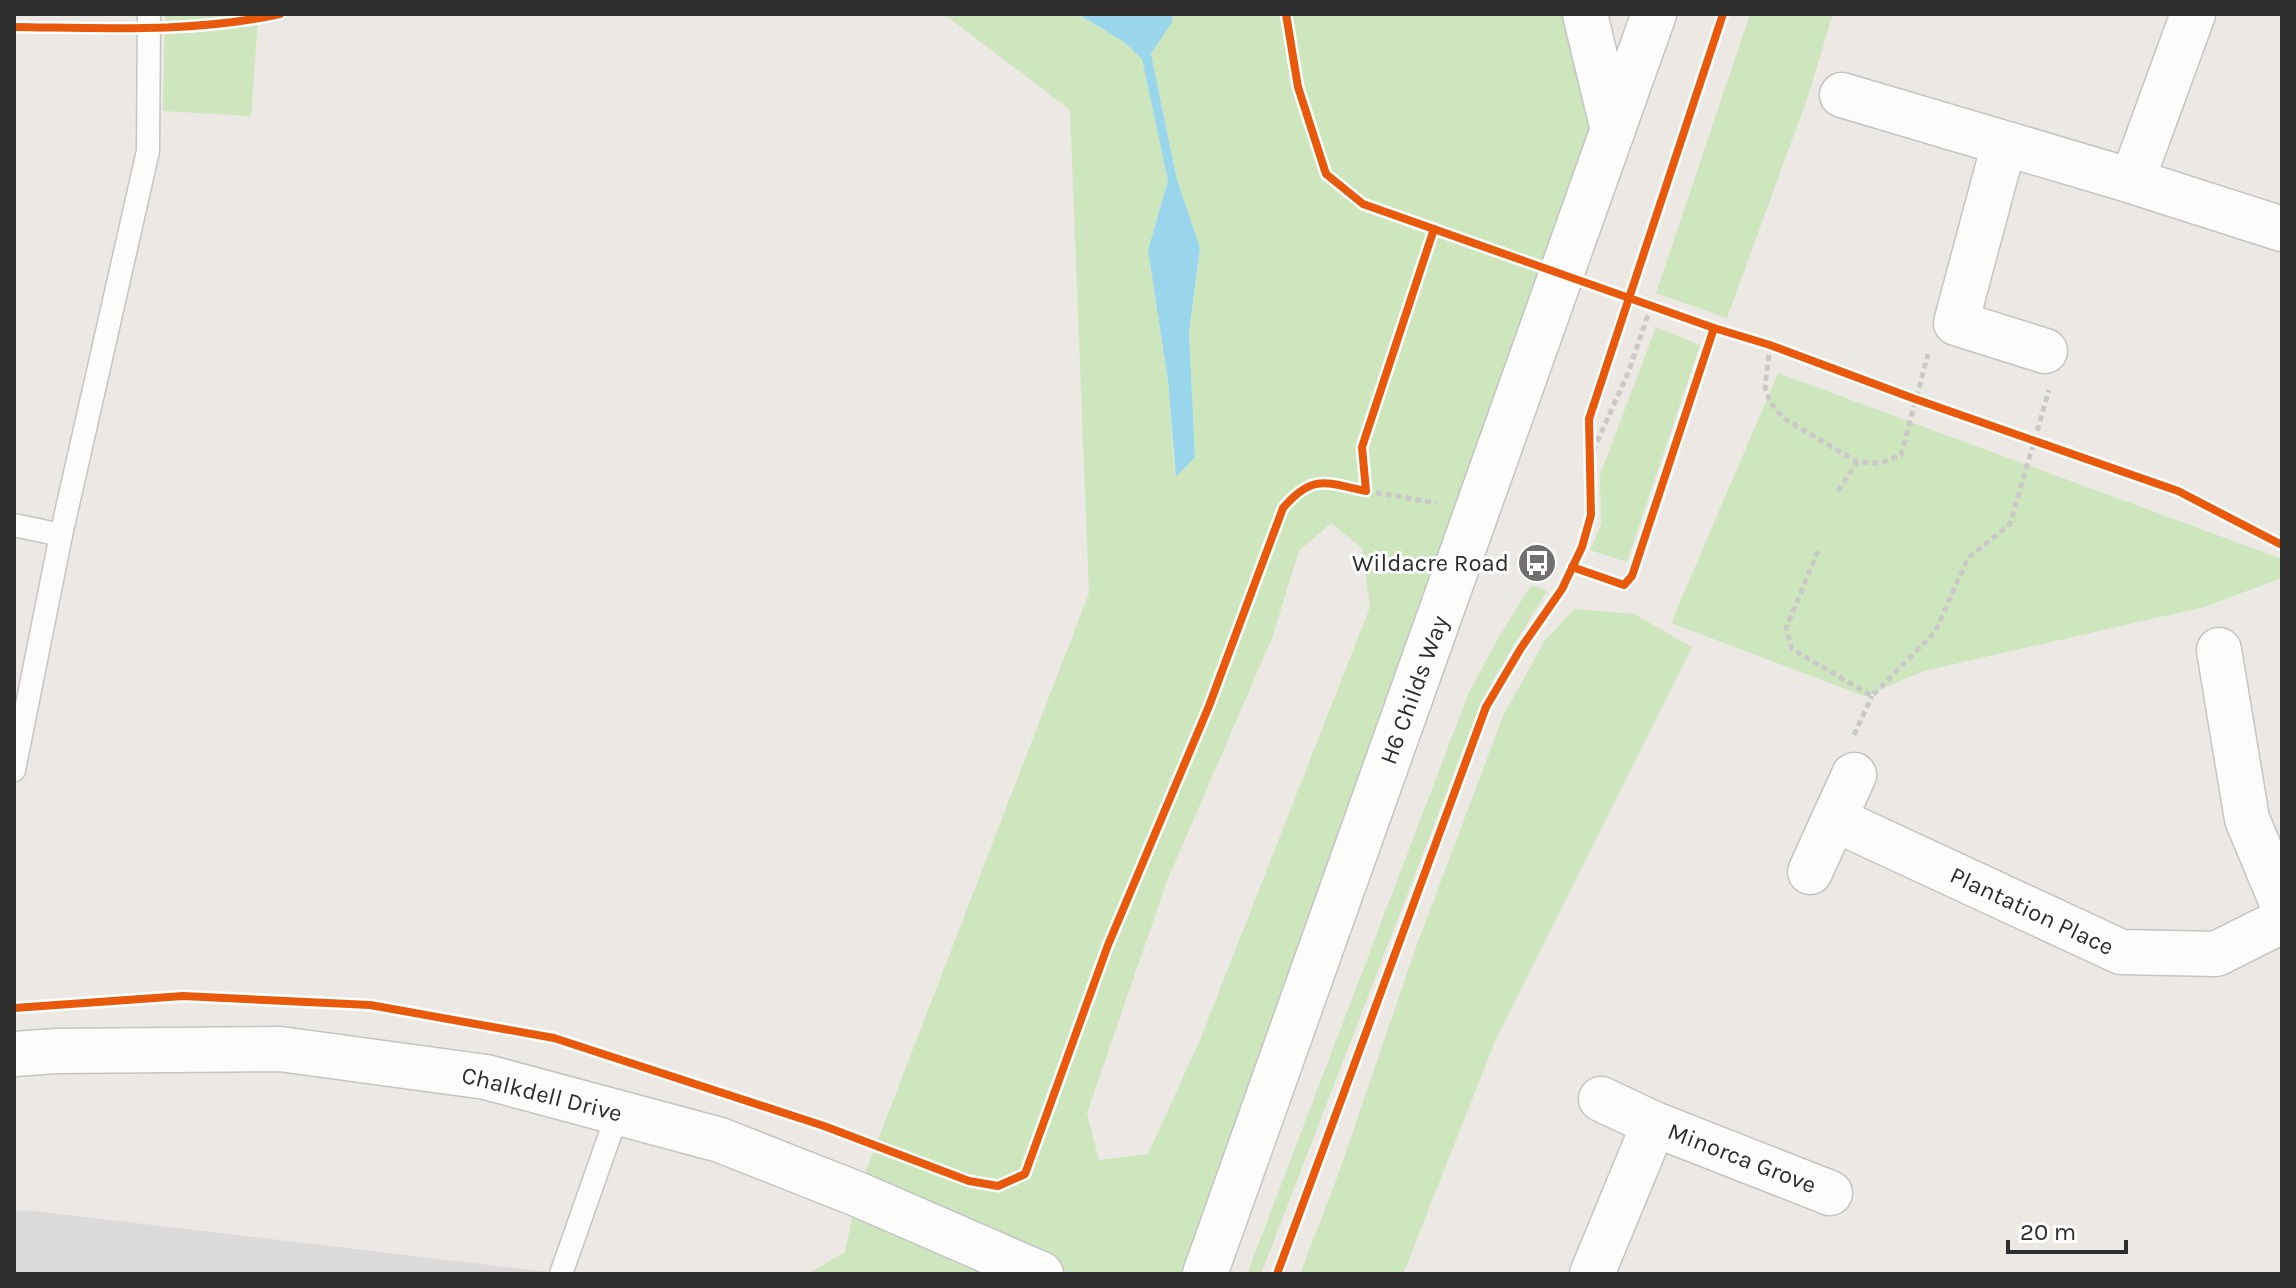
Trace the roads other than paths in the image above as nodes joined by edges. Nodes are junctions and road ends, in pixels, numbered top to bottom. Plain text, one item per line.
1 (149, 14) edge
2 (1585, 14) edge
3 (1654, 14) edge
4 (2193, 14) edge
5 (1842, 95) dead end
6 (1613, 130) junction
7 (2004, 144) junction
8 (2132, 181) junction
9 (2282, 229) edge
10 (2045, 351) road end
11 (14, 525) edge
12 (61, 535) junction
13 (2219, 650) dead end
14 (14, 770) edge
15 (1854, 775) dead end
16 (1834, 819) junction
17 (1810, 872) dead end
18 (2282, 903) edge
19 (2282, 921) edge
20 (14, 1054) edge
21 (1601, 1099) dead end
22 (618, 1112) junction
23 (1654, 1124) junction
24 (1830, 1193) dead end
25 (1033, 1272) edge
26 (561, 1274) edge
27 (1205, 1274) edge
28 (1592, 1274) edge

1 - 12 lane
2 - 6 street
3 - 6 street, H6 Childs Way
4 - 8 street
5 - 7 street
6 - 27 street, H6 Childs Way
7 - 8 street
7 - 10 street
8 - 9 street
11 - 12 lane
12 - 14 lane
13 - 18 street
15 - 16 street
16 - 17 street
16 - 19 street, Plantation Place
20 - 22 street, Chalkdell Drive
21 - 23 street, Minorca Grove
22 - 25 street, Chalkdell Drive
22 - 26 lane
23 - 24 street, Minorca Grove
23 - 28 street, Minorca Grove

